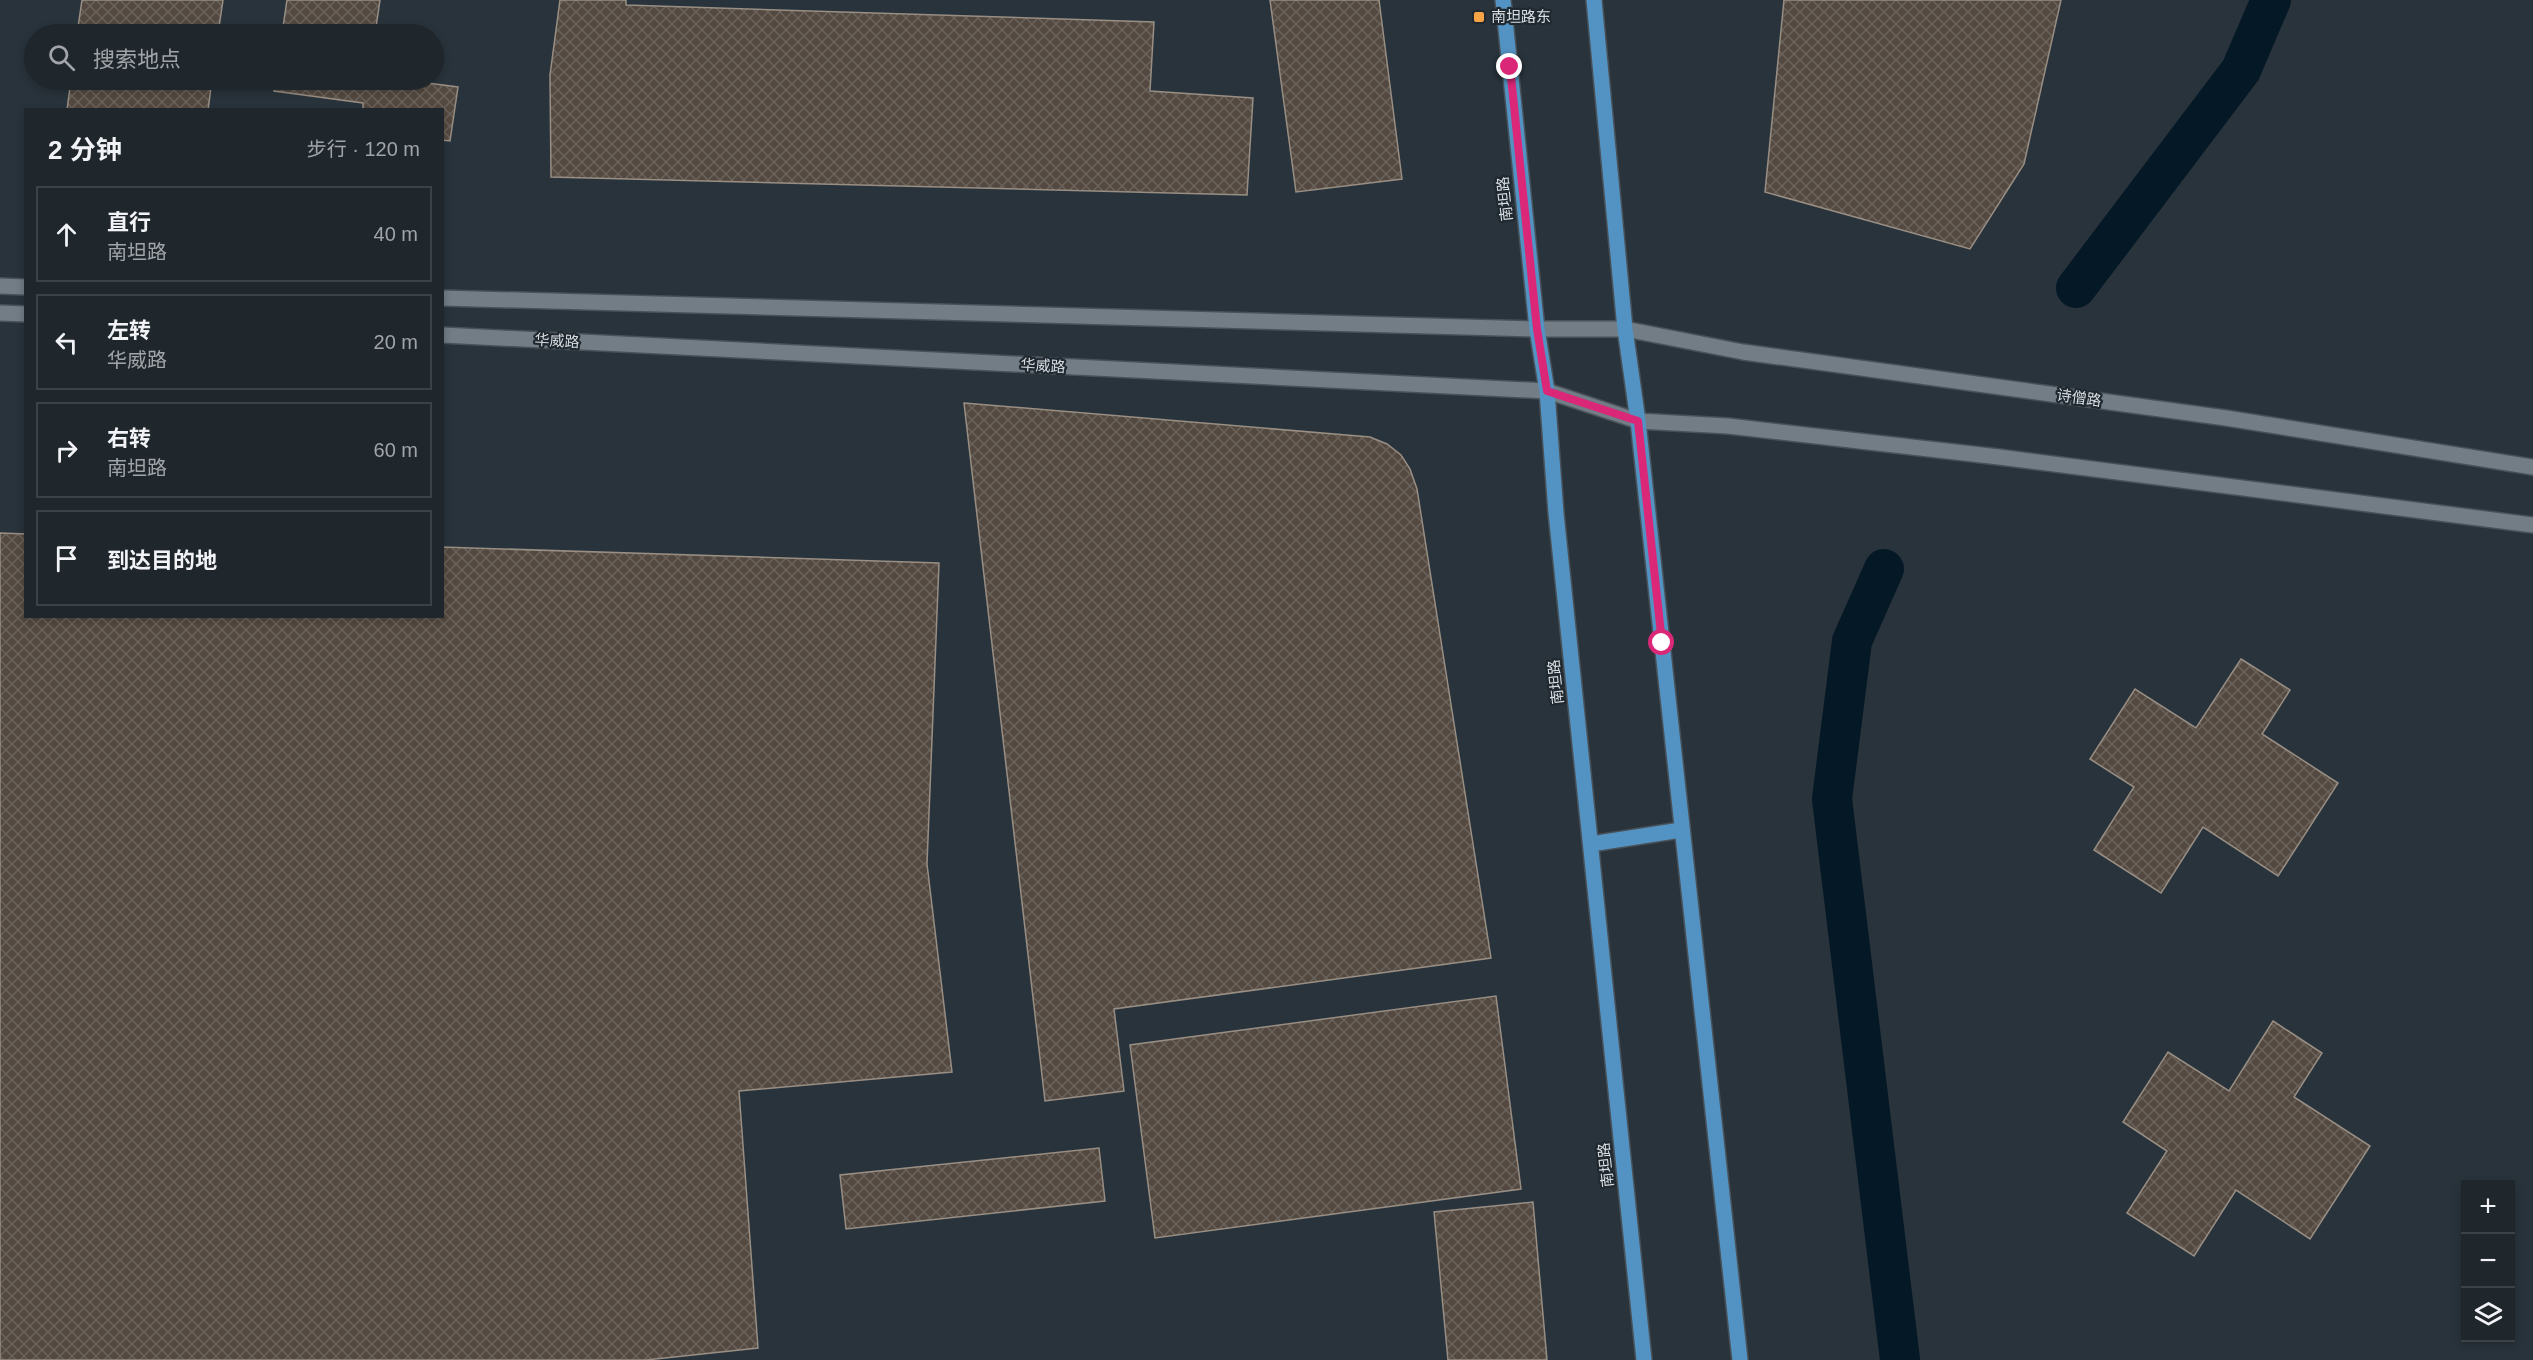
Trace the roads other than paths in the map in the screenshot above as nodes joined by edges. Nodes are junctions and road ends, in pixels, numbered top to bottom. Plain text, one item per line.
1 (1503, 0) edge
2 (1594, 0) edge
3 (0, 286) edge
4 (24, 287) edge
5 (444, 298) edge
6 (0, 313) edge
7 (24, 314) edge
8 (1537, 329) junction
9 (1625, 329) junction
10 (444, 335) edge
11 (1547, 391) junction
12 (1638, 421) junction
13 (2533, 467) edge
14 (2533, 525) edge
15 (1681, 830) junction
16 (1591, 844) junction
17 (1644, 1360) edge
18 (1740, 1360) edge

1 - 8 main road, 南坦路
2 - 9 main road
3 - 4 street
5 - 8 street, 诗僧路
6 - 7 street
8 - 9 street, 诗僧路
8 - 11 main road, 南坦路
9 - 12 main road
9 - 13 street, 诗僧路
10 - 11 street, 华威路
11 - 12 street, 华威路
11 - 16 main road, 南坦路
12 - 14 street
12 - 15 main road
15 - 16 main road
15 - 18 main road
16 - 17 main road, 南坦路

